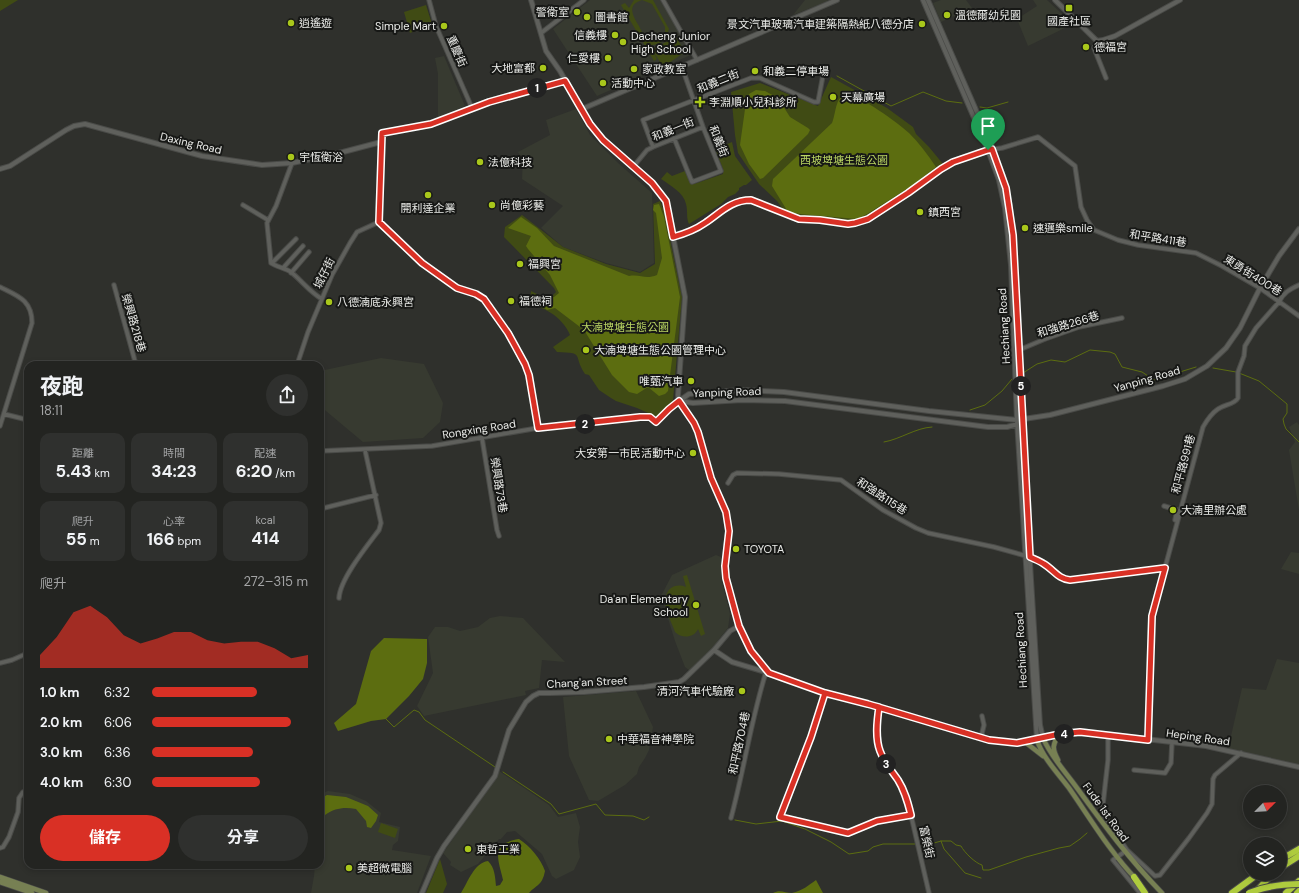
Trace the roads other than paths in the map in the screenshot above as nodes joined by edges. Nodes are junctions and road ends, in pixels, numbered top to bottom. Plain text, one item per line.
1 (428, 0) edge
2 (531, 0) edge
3 (584, 0) edge
4 (662, 0) edge
5 (837, 0) edge
6 (923, 0) edge
7 (928, 0) edge
8 (1055, 0) edge
9 (1180, 0) edge
10 (830, 1) edge
11 (541, 33) junction
12 (1097, 41) junction
13 (697, 60) junction
14 (682, 67) junction
15 (824, 70) dead end
16 (1106, 78) dead end
17 (565, 81) junction
18 (694, 101) junction
19 (472, 108) junction
20 (582, 109) junction
21 (703, 127) junction
22 (674, 138) junction
23 (381, 142) junction
24 (653, 147) junction
25 (990, 150) junction
26 (292, 162) junction
27 (633, 167) junction
28 (0, 169) edge
29 (243, 205) dead end
30 (268, 220) junction
31 (379, 222) junction
32 (1299, 229) edge
33 (673, 237) junction
34 (296, 239) dead end
35 (303, 246) dead end
36 (309, 252) dead end
37 (1196, 253) joint
38 (272, 263) junction
39 (283, 268) junction
40 (291, 272) junction
41 (114, 285) dead end
42 (1299, 285) edge
43 (0, 287) edge
44 (1260, 288) junction
45 (322, 299) junction
46 (1279, 302) junction
47 (1299, 316) edge
48 (1122, 318) dead end
49 (1017, 351) junction
50 (135, 361) edge
51 (298, 361) edge
52 (679, 401) junction
53 (4, 414) junction
54 (24, 419) edge
55 (1022, 420) junction
56 (1017, 422) junction
57 (0, 426) edge
58 (538, 428) junction
59 (482, 438) junction
60 (366, 450) junction
61 (324, 451) edge
62 (728, 483) dead end
63 (376, 495) junction
64 (1164, 506) dead end
65 (324, 508) edge
66 (1174, 520) dead end
67 (499, 536) dead end
68 (1027, 557) junction
69 (1165, 568) junction
70 (339, 598) dead end
71 (739, 626) junction
72 (714, 650) junction
73 (24, 654) edge
74 (0, 663) edge
75 (767, 673) junction
76 (825, 693) junction
77 (879, 707) junction
78 (982, 716) dead end
79 (1060, 734) junction
80 (1108, 735) junction
81 (981, 737) junction
82 (1043, 738) junction
83 (1037, 740) junction
84 (1148, 740) junction
85 (1025, 742) junction
86 (1172, 742) junction
87 (1241, 753) junction
88 (1046, 758) junction
89 (1299, 767) edge
90 (1134, 770) dead end
91 (1071, 780) junction
92 (24, 792) edge
93 (911, 815) junction
94 (731, 818) dead end
95 (0, 848) edge
96 (1299, 849) edge
97 (1126, 851) junction
98 (1287, 856) edge
99 (1117, 857) junction
100 (1297, 857) edge
101 (1287, 863) edge
102 (0, 877) edge
103 (1134, 877) junction
104 (1248, 881) edge
105 (1265, 881) edge
106 (1299, 881) edge
107 (0, 882) edge
108 (1299, 884) edge
109 (1241, 886) junction
110 (32, 893) edge
111 (46, 893) edge
112 (422, 893) edge
113 (929, 893) edge
114 (1140, 893) edge
115 (1145, 893) edge
116 (1149, 893) edge
117 (1162, 893) edge
118 (1228, 893) edge
119 (1232, 893) edge
120 (1250, 893) edge
121 (1254, 893) edge
122 (1286, 893) edge

1 - 19 street, 重慶街
2 - 11 street
3 - 11 street
4 - 13 street
5 - 10 street
6 - 25 street, Hechiang Road
7 - 25 street, Hechiang Road
8 - 12 street
9 - 12 street
10 - 13 street
11 - 17 street
12 - 16 street
13 - 14 street
14 - 18 street, 和義街
14 - 20 street
15 - 18 street, 和義二街
17 - 19 street
17 - 20 street
18 - 21 street, 和義街
18 - 24 street, 和義二街
19 - 23 street
20 - 27 street
21 - 22 street, 和義一街
21 - 22 street, 和義街
22 - 24 street, 和義一街
23 - 26 street, Daxing Road
23 - 31 street
24 - 27 street, 和義一街
25 - 33 street
25 - 37 street, 和平路411巷
25 - 49 street, Hechiang Road
26 - 28 street, Daxing Road
26 - 30 street
27 - 33 street
29 - 30 street
30 - 38 street
31 - 45 street, 城仔街
31 - 58 street
32 - 44 street, Yanping Road
33 - 52 street
34 - 38 street
35 - 39 street
36 - 40 street
37 - 44 street, 東勇街400巷
38 - 39 street
39 - 40 street
40 - 45 street
41 - 50 street, 榮興路218巷
42 - 46 street, 和平路991巷
43 - 53 street
44 - 46 street, 東勇街400巷
44 - 55 street, Yanping Road
45 - 51 street, 城仔街
46 - 47 street, 東勇街400巷
46 - 69 street, 和平路991巷
48 - 49 street, 和強路266巷
49 - 55 street, Hechiang Road
49 - 56 street, Hechiang Road
52 - 56 street, Yanping Road
52 - 56 street, Yanping Road
52 - 58 street, Rongxing Road
52 - 71 street
53 - 54 street
53 - 57 street
55 - 56 street, Yanping Road
55 - 68 street, Hechiang Road
56 - 68 street, Hechiang Road
58 - 59 street, Rongxing Road
59 - 60 street, Rongxing Road
59 - 67 street, 榮興路73巷
60 - 61 street, Rongxing Road
60 - 63 street
62 - 68 street, 和強路115巷
63 - 65 street
63 - 70 street
64 - 66 street
68 - 69 street
68 - 82 street, Hechiang Road
68 - 83 street, Hechiang Road
69 - 84 street, 和平路991巷
71 - 72 street, Chang'an Street
71 - 75 street
72 - 75 street, Heping Road
72 - 112 street, Chang'an Street
73 - 74 street
75 - 76 street, Heping Road
75 - 94 street, 和平路704巷
76 - 77 street, Heping Road
76 - 93 street
77 - 81 street, Heping Road
77 - 93 street, 富榮街
78 - 81 street
79 - 80 street, Heping Road
79 - 82 street, Heping Road
79 - 91 main road
80 - 84 street, Heping Road
80 - 97 street
81 - 85 street, Heping Road
82 - 83 street, Heping Road
82 - 91 main road, Fude 1st Road
83 - 85 street, Heping Road
83 - 88 main road, Fude 1st Road
84 - 86 street, Heping Road
85 - 88 main road
86 - 87 street, Heping Road
86 - 90 street
87 - 89 street, Heping Road
87 - 97 street
88 - 99 main road, Fude 1st Road
91 - 97 main road, Fude 1st Road
92 - 95 street
93 - 113 street, 富榮街
96 - 98 highway
97 - 99 street
97 - 117 main road, Fude 1st Road
99 - 103 main road, Fude 1st Road
99 - 114 street
100 - 101 highway
102 - 111 main road
103 - 115 highway
103 - 116 main road, Fude 1st Road
104 - 109 highway
105 - 121 highway
106 - 122 highway
107 - 110 main road
108 - 120 highway, bridge
109 - 118 highway
109 - 119 highway

